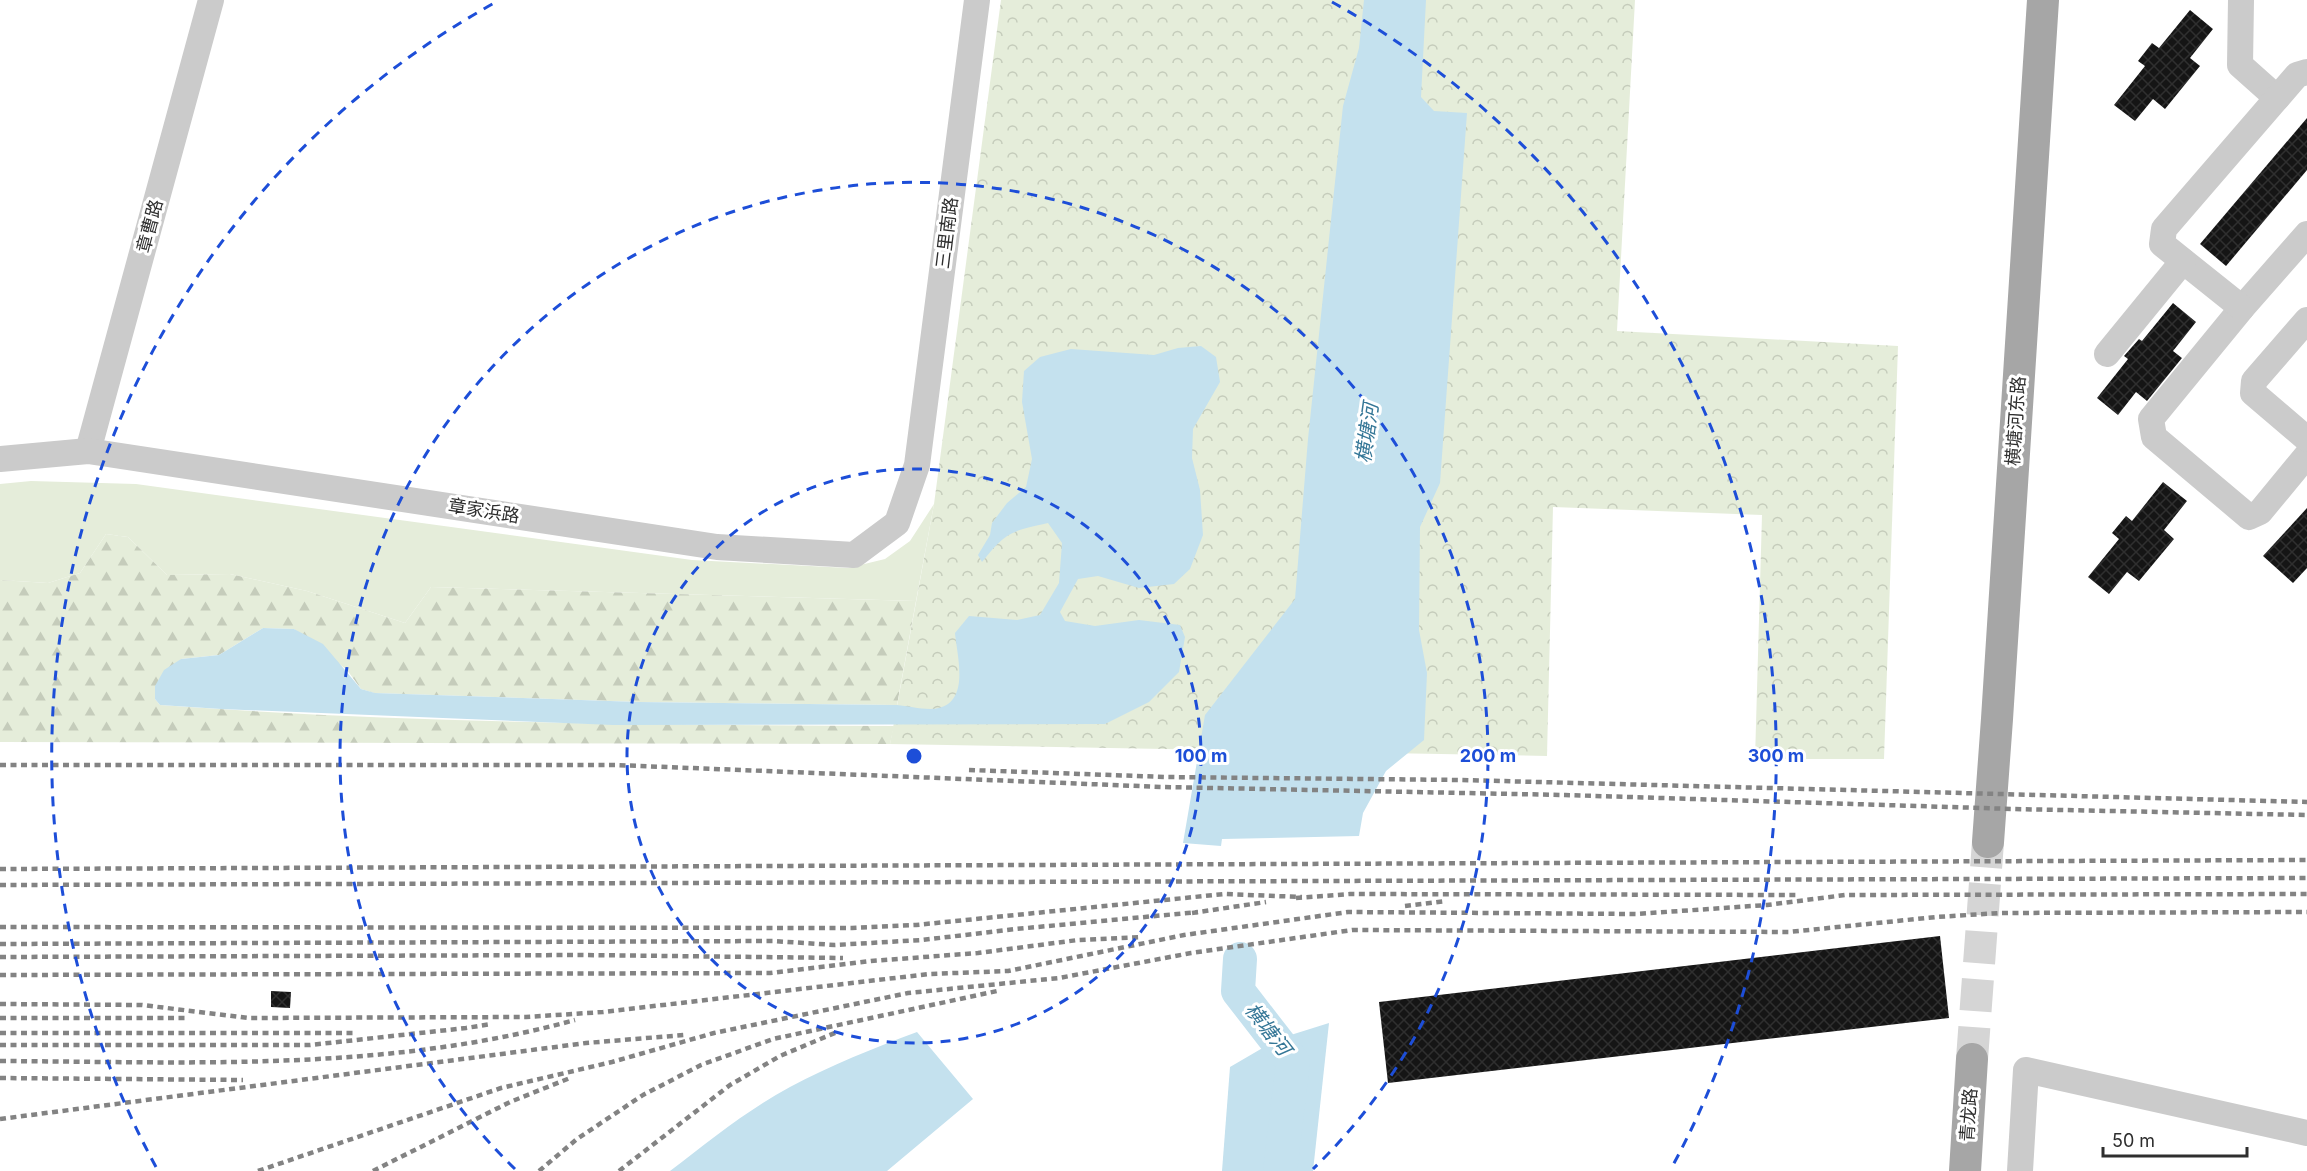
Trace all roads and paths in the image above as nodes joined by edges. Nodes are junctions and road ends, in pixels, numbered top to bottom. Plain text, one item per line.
1 (211, 0) edge
2 (977, 0) edge
3 (2043, 0) edge
4 (2241, 0) edge
5 (2307, 72) edge
6 (2277, 98) junction
7 (2307, 234) edge
8 (2183, 261) junction
9 (2242, 308) junction
10 (2307, 320) edge
11 (2107, 354) dead end
12 (2307, 439) edge
13 (88, 451) junction
14 (2307, 455) edge
15 (0, 459) edge
16 (917, 465) joint
17 (1988, 842) tunnel mouth
18 (1972, 1059) tunnel mouth
19 (2307, 1133) edge
20 (1965, 1171) edge
21 (2020, 1171) edge

1 - 13 street, 章曹路
2 - 16 street, 三里南路
3 - 17 main road, 横塘河东路
4 - 6 street
5 - 6 street
6 - 8 street
7 - 9 street
8 - 9 street
8 - 11 street
9 - 14 street
10 - 12 street
13 - 15 street, 章家浜路
13 - 16 street, 章家浜路
18 - 20 main road, 青龙路
19 - 21 street

